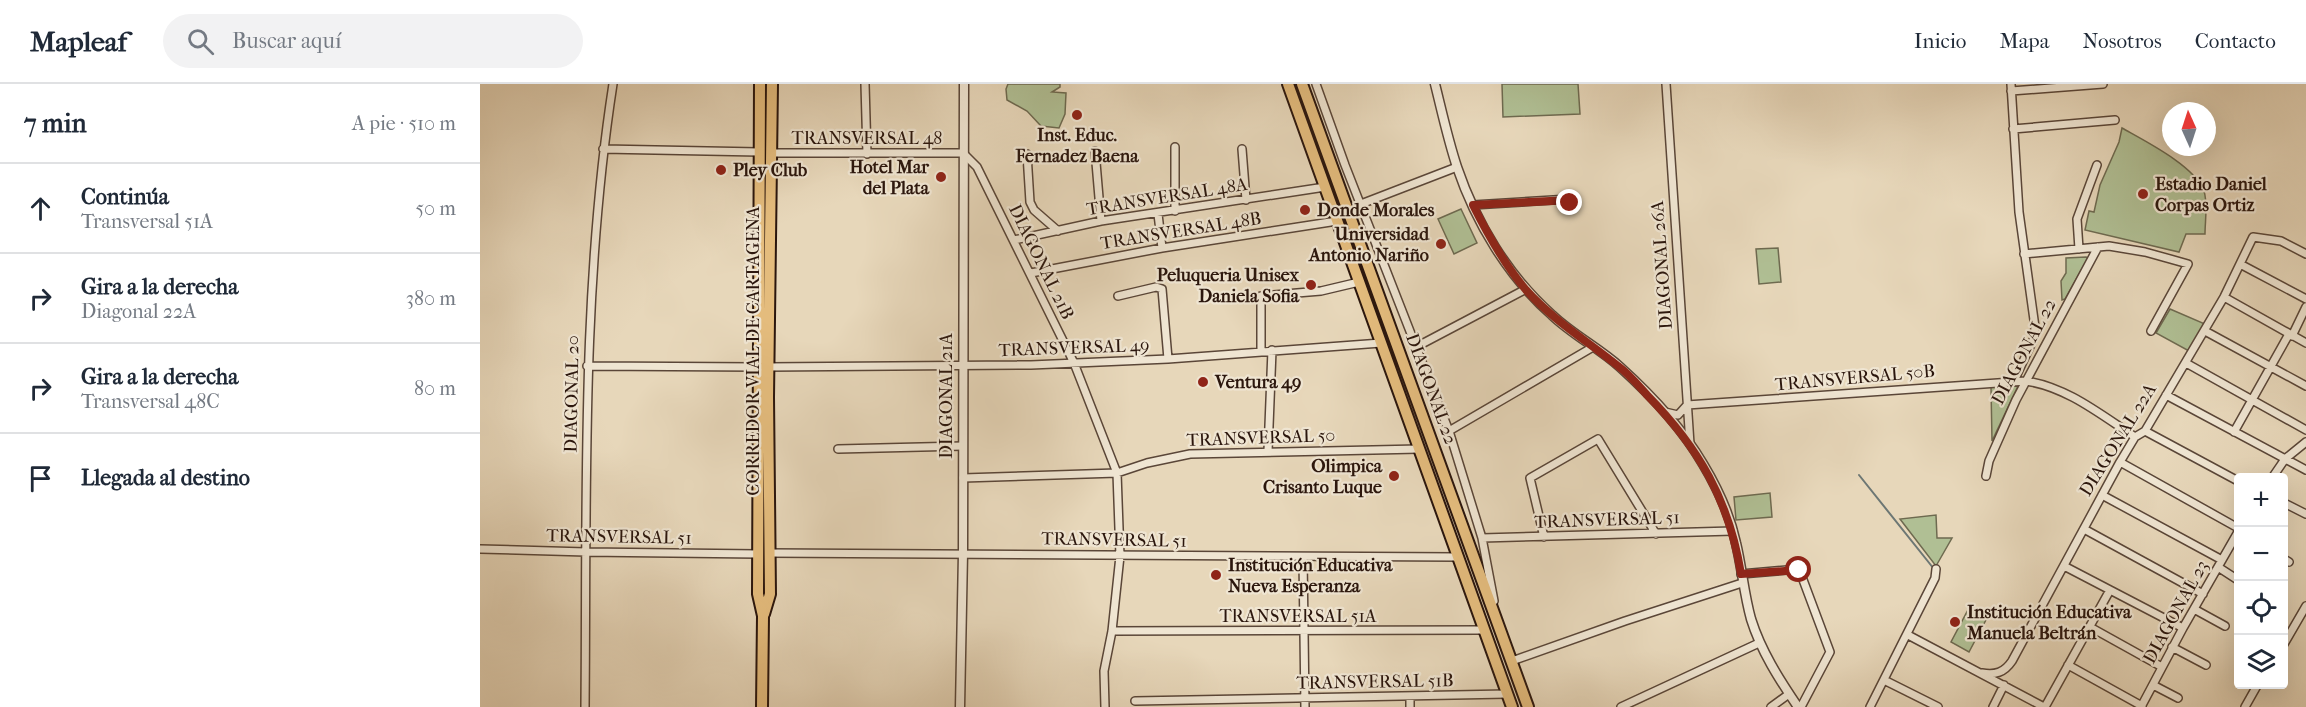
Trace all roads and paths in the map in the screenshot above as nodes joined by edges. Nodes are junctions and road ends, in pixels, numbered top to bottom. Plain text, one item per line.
1 (613, 84) edge
2 (760, 84) edge
3 (772, 84) edge
4 (865, 84) edge
5 (963, 84) edge
6 (1288, 84) edge
7 (1302, 84) edge
8 (1316, 84) edge
9 (1434, 84) edge
10 (1666, 84) edge
11 (2103, 84) edge
12 (2011, 87) edge
13 (2115, 120) dead end
14 (2013, 129) junction
15 (1175, 147) dead end
16 (1242, 148) dead end
17 (603, 149) junction
18 (1095, 151) dead end
19 (759, 153) junction
20 (771, 153) junction
21 (963, 153) junction
22 (867, 154) junction
23 (1027, 154) dead end
24 (2097, 165) dead end
25 (1457, 167) junction
26 (1325, 187) junction
27 (1246, 200) junction
28 (1570, 203) dead end
29 (1361, 204) junction
30 (1473, 205) junction
31 (1175, 211) junction
32 (1158, 214) junction
33 (1101, 221) junction
34 (1337, 221) junction
35 (1058, 231) junction
36 (1014, 240) junction
37 (2098, 247) junction
38 (1162, 248) junction
39 (2079, 249) junction
40 (2024, 254) junction
41 (2306, 254) edge
42 (2240, 264) junction
43 (1031, 273) junction
44 (1359, 282) junction
45 (1526, 289) junction
46 (1118, 296) dead end
47 (2224, 297) junction
48 (2306, 299) edge
49 (2306, 307) edge
50 (2151, 331) dead end
51 (2205, 331) junction
52 (2291, 335) junction
53 (1381, 343) junction
54 (2306, 343) edge
55 (1416, 346) junction
56 (1593, 348) junction
57 (1272, 350) junction
58 (1261, 351) junction
59 (1168, 359) junction
60 (1074, 363) junction
61 (2186, 363) junction
62 (587, 366) junction
63 (963, 366) junction
64 (763, 367) junction
65 (2272, 368) junction
66 (2014, 381) junction
67 (2026, 381) junction
68 (2306, 386) edge
69 (2166, 395) junction
70 (2253, 400) junction
71 (1687, 405) junction
72 (1662, 410) junction
73 (2306, 430) edge
74 (1449, 431) junction
75 (2145, 431) junction
76 (2234, 432) junction
77 (2135, 437) junction
78 (2306, 442) edge
79 (1690, 445) junction
80 (963, 446) junction
81 (838, 449) dead end
82 (1419, 449) junction
83 (1268, 451) junction
84 (2285, 459) junction
85 (2120, 462) junction
86 (2306, 470) edge
87 (1116, 473) junction
88 (2275, 473) edge
89 (1986, 476) dead end
90 (963, 478) junction
91 (2234, 479) edge
92 (2102, 495) junction
93 (2288, 505) edge
94 (2306, 514) edge
95 (2234, 528) edge
96 (2084, 529) junction
97 (1733, 531) junction
98 (1656, 534) junction
99 (1544, 537) junction
100 (1482, 538) junction
101 (2234, 538) edge
102 (480, 549) edge
103 (586, 552) junction
104 (963, 553) junction
105 (764, 554) junction
106 (1120, 556) junction
107 (1303, 557) junction
108 (1458, 557) junction
109 (2220, 564) junction
110 (2064, 566) junction
111 (1936, 569) dead end
112 (2234, 576) edge
113 (1742, 578) junction
114 (2110, 590) junction
115 (2203, 594) junction
116 (2306, 606) edge
117 (2194, 609) junction
118 (2304, 615) edge
119 (1497, 618) junction
120 (2225, 626) dead end
121 (2090, 627) junction
122 (2182, 628) junction
123 (1484, 630) junction
124 (1112, 631) junction
125 (1304, 631) junction
126 (1908, 634) junction
127 (2288, 637) edge
128 (1759, 643) junction
129 (2172, 647) junction
130 (1512, 661) junction
131 (2068, 665) junction
132 (2206, 665) dead end
133 (2162, 667) junction
134 (1982, 673) junction
135 (1884, 680) junction
136 (2004, 685) junction
137 (2153, 685) junction
138 (2255, 689) edge
139 (1507, 694) junction
140 (1789, 694) junction
141 (1410, 696) junction
142 (1305, 698) junction
143 (2178, 698) dead end
144 (1135, 701) dead end
145 (1209, 704) edge
146 (2245, 706) edge
147 (585, 707) edge
148 (762, 707) edge
149 (960, 707) edge
150 (1105, 707) edge
151 (1305, 707) edge
152 (1410, 707) edge
153 (1512, 707) edge
154 (1527, 707) edge
155 (1621, 707) edge
156 (1771, 707) edge
157 (1799, 707) edge
158 (1870, 707) edge
159 (1938, 707) edge
160 (1993, 707) edge
161 (2044, 707) edge
162 (2142, 707) edge

1 - 17 street, DIAGONAL 20
2 - 19 main road, CORREDOR VIAL DE CARTAGENA
3 - 20 main road, CORREDOR VIAL DE CARTAGENA
4 - 22 street
5 - 21 street, DIAGONAL 21A
6 - 26 main road, DIAGONAL 22
7 - 119 main road, DIAGONAL 22
8 - 29 street
9 - 25 street
10 - 71 street, DIAGONAL 26A
11 - 12 street
12 - 14 street
13 - 14 street
14 - 40 street
15 - 31 street
16 - 27 street
17 - 19 street
17 - 62 street, DIAGONAL 20
18 - 33 street
19 - 64 main road, CORREDOR VIAL DE CARTAGENA
20 - 22 street, TRANSVERSAL 48
20 - 64 main road, CORREDOR VIAL DE CARTAGENA
21 - 22 street, TRANSVERSAL 48
21 - 36 street, DIAGONAL 21B
21 - 63 street, DIAGONAL 21A
23 - 35 street, DIAGONAL 21B
24 - 39 street
25 - 29 street
25 - 30 street
26 - 27 street, TRANSVERSAL 48A
26 - 34 main road, DIAGONAL 22
27 - 31 street, TRANSVERSAL 48A
28 - 30 street
29 - 55 street
30 - 45 street
31 - 32 street, TRANSVERSAL 48A
32 - 33 street, TRANSVERSAL 48A
32 - 38 street
33 - 35 street, TRANSVERSAL 48A
34 - 38 street, TRANSVERSAL 48B
34 - 44 main road, DIAGONAL 22
35 - 36 street, TRANSVERSAL 48A
36 - 43 street, DIAGONAL 21B
37 - 39 street
37 - 50 street
37 - 67 street, DIAGONAL 22
38 - 43 street, TRANSVERSAL 48B
39 - 40 street
40 - 66 street
41 - 42 street, DIAGONAL 22A
42 - 47 street, DIAGONAL 22A
42 - 48 street
43 - 60 street, DIAGONAL 21B
44 - 53 main road, DIAGONAL 22
44 - 58 street
45 - 55 street
45 - 56 street
46 - 59 street
47 - 51 street, DIAGONAL 22A
47 - 52 street
49 - 52 street
51 - 61 street, DIAGONAL 22A
51 - 65 street
52 - 54 street
52 - 65 street
53 - 57 street, TRANSVERSAL 49
53 - 82 main road, DIAGONAL 22
55 - 74 street
56 - 72 street
56 - 74 street
57 - 58 street, TRANSVERSAL 49
57 - 83 street
58 - 59 street, TRANSVERSAL 49
59 - 60 street, TRANSVERSAL 49
60 - 63 street, TRANSVERSAL 49
60 - 87 street, DIAGONAL 21B
61 - 69 street, DIAGONAL 22A
61 - 70 street
62 - 64 street, TRANSVERSAL 49
62 - 103 street, DIAGONAL 20
63 - 64 street, TRANSVERSAL 49
63 - 80 street, DIAGONAL 21A
64 - 105 main road, CORREDOR VIAL DE CARTAGENA
65 - 68 street
65 - 70 street
66 - 67 street, TRANSVERSAL 50B
66 - 71 street, TRANSVERSAL 50B
67 - 77 street, TRANSVERSAL 50B
67 - 89 street, DIAGONAL 22
69 - 75 street, DIAGONAL 22A
69 - 76 street
70 - 73 street
70 - 76 street
71 - 72 street, TRANSVERSAL 50B
71 - 79 street, DIAGONAL 26A
72 - 79 street
74 - 100 street
75 - 77 street, DIAGONAL 22A
75 - 91 street
76 - 84 street
77 - 85 street, DIAGONAL 22A
78 - 84 street
79 - 97 street
80 - 81 street
80 - 90 street, DIAGONAL 21A
82 - 83 street, TRANSVERSAL 50
82 - 108 main road, DIAGONAL 22
83 - 87 street, TRANSVERSAL 50
84 - 86 street
84 - 88 street
85 - 92 street, DIAGONAL 22A
85 - 95 street
87 - 90 street, TRANSVERSAL 50
87 - 106 street, DIAGONAL 21B
90 - 104 street, DIAGONAL 21A
92 - 96 street, DIAGONAL 22A
92 - 109 street
93 - 94 street
96 - 110 street, DIAGONAL 22A
96 - 115 street
97 - 98 street, TRANSVERSAL 51
97 - 113 street
98 - 99 street, TRANSVERSAL 51
98 - 99 street
99 - 100 street, TRANSVERSAL 51
100 - 119 street
101 - 109 street, DIAGONAL 23
102 - 103 street, TRANSVERSAL 51
103 - 105 street, TRANSVERSAL 51
103 - 147 street, DIAGONAL 20
104 - 105 street, TRANSVERSAL 51
104 - 106 street, TRANSVERSAL 51
104 - 149 street, DIAGONAL 21A
105 - 148 main road, CORREDOR VIAL DE CARTAGENA
106 - 107 street, TRANSVERSAL 51
106 - 124 street, DIAGONAL 21B
107 - 108 street, TRANSVERSAL 51
107 - 125 street
108 - 123 main road, DIAGONAL 22
109 - 112 street
109 - 115 street, DIAGONAL 23
110 - 114 street
110 - 134 street, DIAGONAL 22A
111 - 126 street
113 - 128 street
113 - 130 street
113 - 157 street
114 - 121 street
114 - 122 street
115 - 117 street, DIAGONAL 23
116 - 118 street
117 - 120 street
117 - 122 street, DIAGONAL 23
118 - 127 street
119 - 130 main road, DIAGONAL 22
121 - 131 street
121 - 133 street
122 - 129 street, DIAGONAL 23
123 - 125 street, TRANSVERSAL 51A
123 - 139 main road, DIAGONAL 22
124 - 125 street, TRANSVERSAL 51A
124 - 150 street, DIAGONAL 21B
125 - 142 street
126 - 134 street
126 - 135 street
128 - 140 street
128 - 155 street
129 - 132 street
129 - 133 street, DIAGONAL 23
130 - 154 main road, DIAGONAL 22
131 - 161 street
131 - 162 street
133 - 137 street, DIAGONAL 23
134 - 136 street
135 - 158 street
135 - 159 street
136 - 160 street
136 - 161 street
137 - 143 street
137 - 162 street, DIAGONAL 23
138 - 146 street
139 - 141 street, TRANSVERSAL 51B
139 - 153 main road, DIAGONAL 22
140 - 156 street
140 - 157 street
141 - 142 street, TRANSVERSAL 51B
141 - 152 street
142 - 145 street, TRANSVERSAL 51B
142 - 151 street
144 - 145 street, TRANSVERSAL 51B

